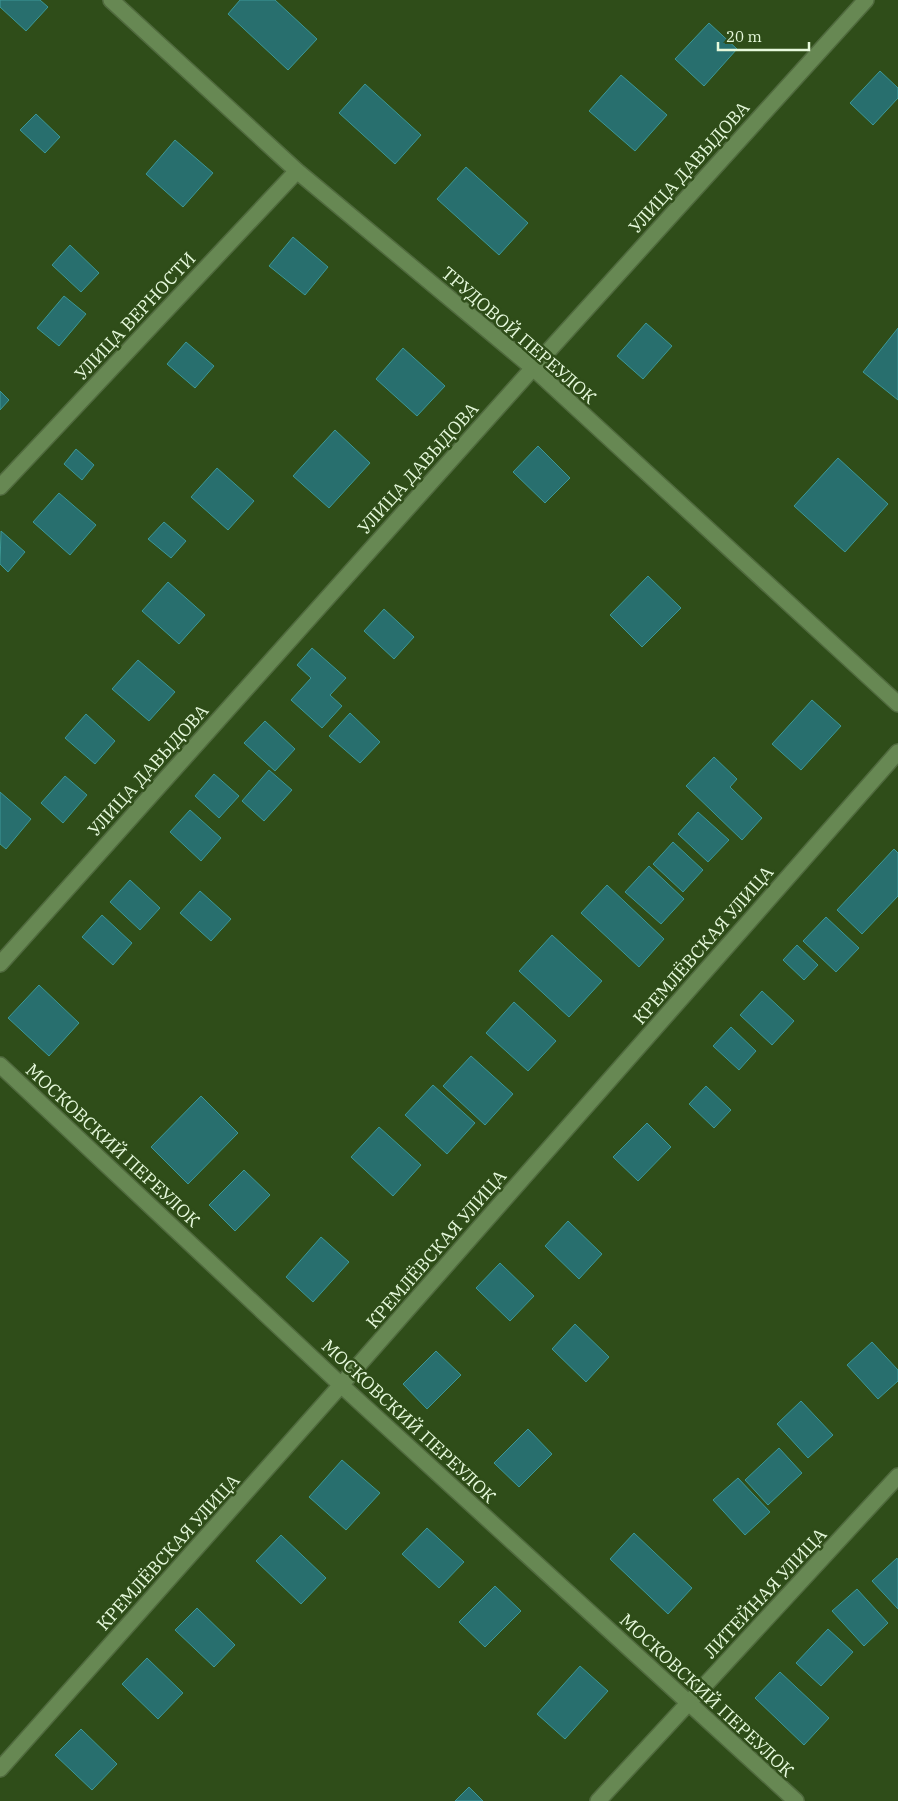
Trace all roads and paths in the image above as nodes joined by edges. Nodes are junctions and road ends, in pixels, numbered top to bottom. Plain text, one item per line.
1 (866, 0) edge
2 (117, 2) edge
3 (297, 171) junction
4 (533, 368) junction
5 (0, 487) edge
6 (898, 704) edge
7 (898, 752) edge
8 (0, 964) edge
9 (0, 1065) edge
10 (342, 1385) junction
11 (898, 1476) edge
12 (689, 1703) junction
13 (0, 1769) edge
14 (598, 1801) edge
15 (796, 1801) edge

1 - 4 street, УЛИЦА ДАВЫДОВА
2 - 3 street, ТРУДОВОЙ ПЕРЕУЛОК
3 - 4 street, ТРУДОВОЙ ПЕРЕУЛОК
3 - 5 street, УЛИЦА ВЕРНОСТИ
4 - 6 street, ТРУДОВОЙ ПЕРЕУЛОК
4 - 8 street, УЛИЦА ДАВЫДОВА
7 - 10 street, КРЕМЛЁВСКАЯ УЛИЦА
9 - 10 street, МОСКОВСКИЙ ПЕРЕУЛОК
10 - 12 street, МОСКОВСКИЙ ПЕРЕУЛОК
10 - 13 street, КРЕМЛЁВСКАЯ УЛИЦА
11 - 12 street, ЛИТЕЙНАЯ УЛИЦА
12 - 14 street, ЛИТЕЙНАЯ УЛИЦА
12 - 15 street, МОСКОВСКИЙ ПЕРЕУЛОК

